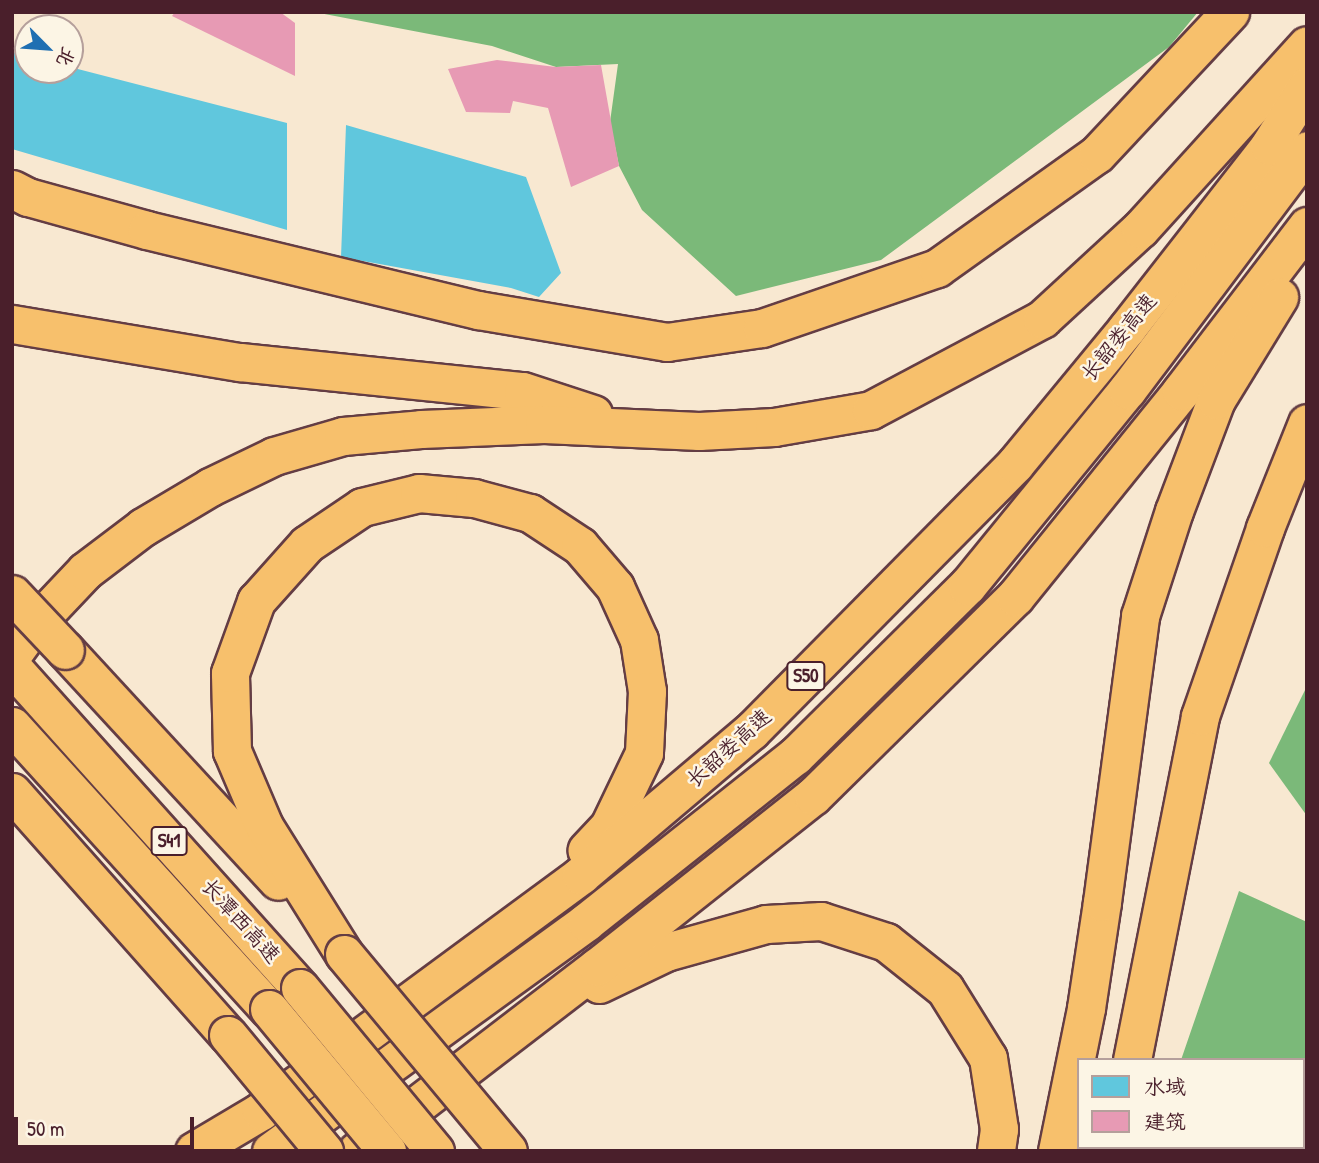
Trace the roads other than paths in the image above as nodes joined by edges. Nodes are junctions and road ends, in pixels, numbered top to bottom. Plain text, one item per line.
1 (1230, 12) edge
2 (1307, 45) edge
3 (1307, 86) edge
4 (1307, 150) edge
5 (12, 189) edge
6 (1307, 226) edge
7 (1307, 254) edge
8 (12, 324) edge
9 (1307, 423) edge
10 (638, 428) junction
11 (12, 594) edge
12 (12, 655) edge
13 (12, 667) edge
14 (13, 726) edge
15 (12, 792) edge
16 (524, 917) junction
17 (344, 954) junction
18 (531, 1016) junction
19 (1132, 1058) edge
20 (194, 1151) edge
21 (271, 1151) edge
22 (324, 1151) edge
23 (357, 1151) edge
24 (387, 1151) edge
25 (435, 1151) edge
26 (508, 1151) edge
27 (996, 1151) edge
28 (1057, 1151) edge

1 - 5 highway
2 - 10 highway
3 - 16 highway, 长韶娄高速 / S50
4 - 21 highway, 长韶娄高速 / S50
6 - 18 highway
7 - 28 highway
8 - 10 highway
9 - 19 highway
10 - 12 highway
11 - 17 highway, bridge
13 - 25 highway, 长潭西高速 / S41, bridge
14 - 24 highway, 长潭西高速 / S41, bridge
15 - 22 highway, bridge
16 - 17 highway
16 - 20 highway, 长韶娄高速 / S50
17 - 26 highway, bridge
18 - 23 highway
18 - 27 highway

